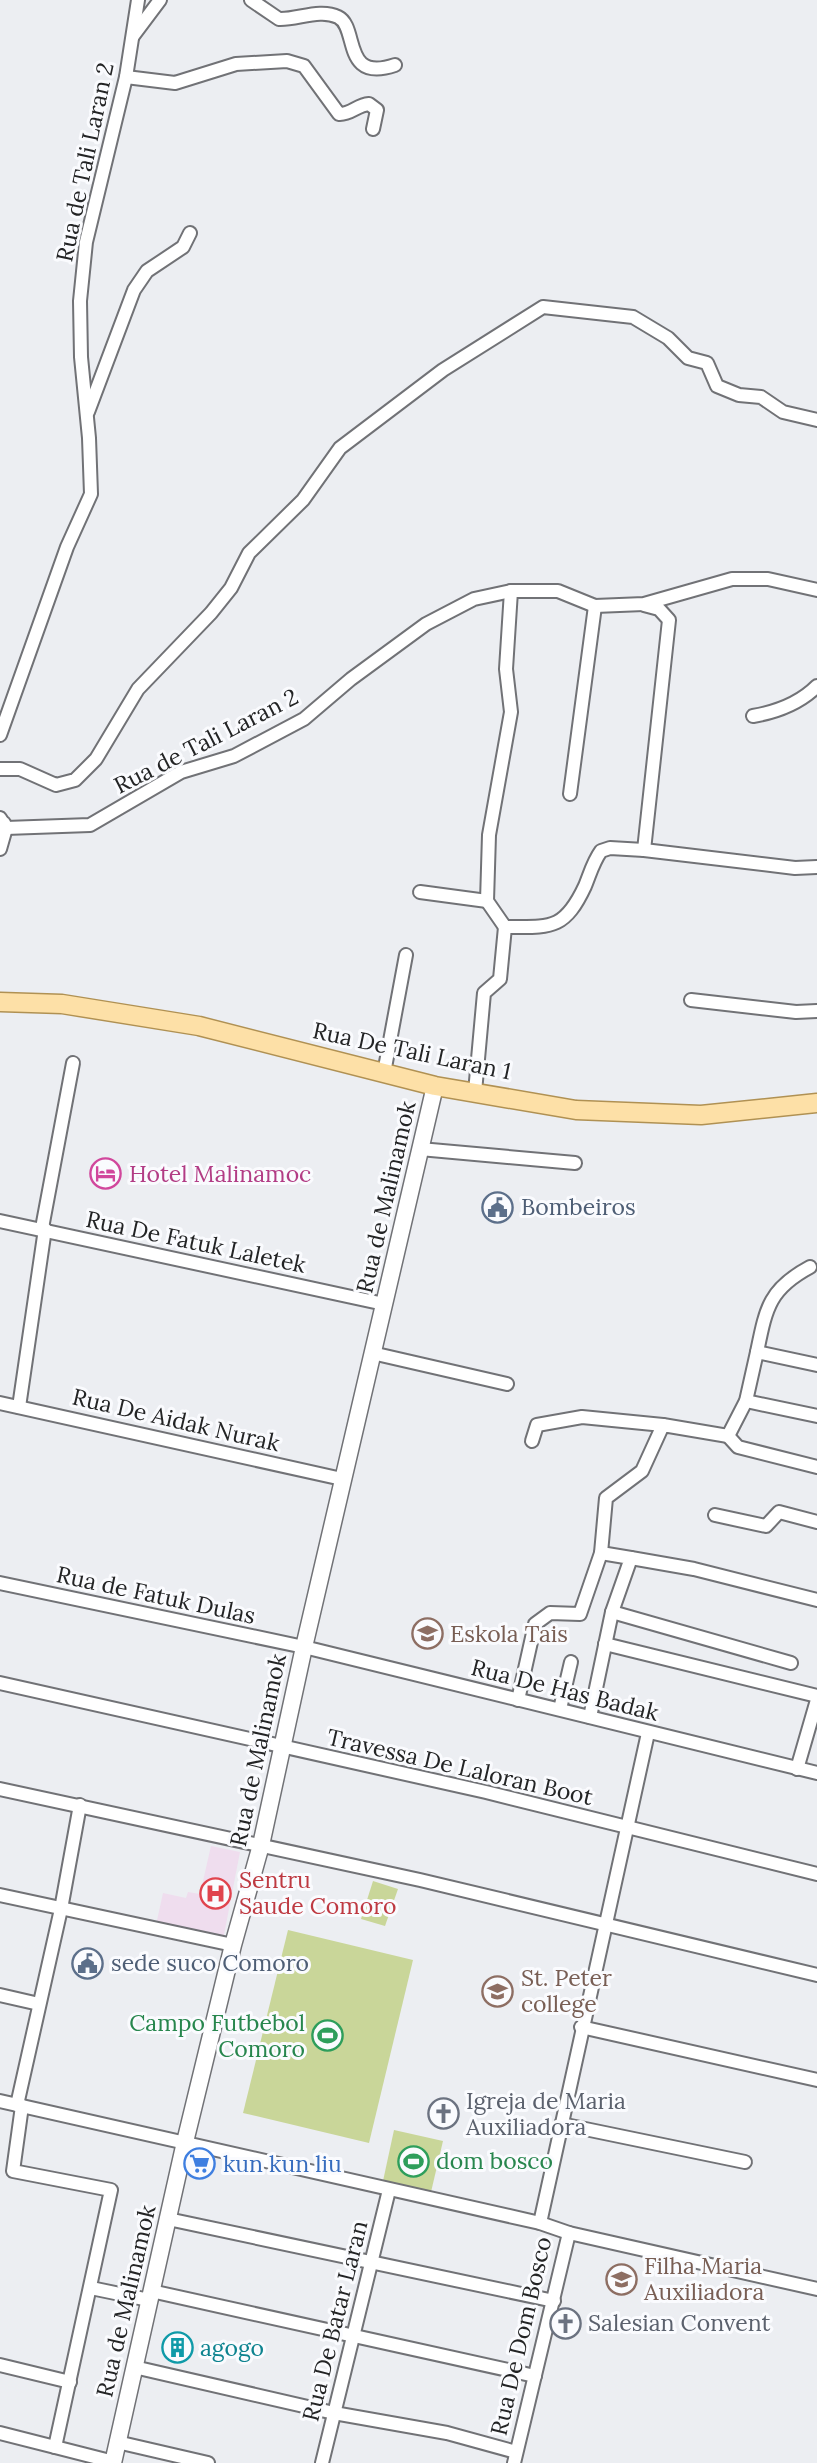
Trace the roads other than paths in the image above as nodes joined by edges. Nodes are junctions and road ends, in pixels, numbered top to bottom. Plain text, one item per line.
1 (138, 0) edge
2 (160, 0) edge
3 (251, 0) edge
4 (131, 39) junction
5 (395, 65) dead end
6 (126, 77) junction
7 (373, 129) dead end
8 (190, 233) dead end
9 (87, 415) junction
10 (817, 420) edge
11 (817, 590) edge
12 (510, 591) junction
13 (644, 604) junction
14 (595, 606) junction
15 (817, 686) edge
16 (752, 716) dead end
17 (0, 735) edge
18 (0, 769) edge
19 (570, 794) dead end
20 (0, 811) edge
21 (3, 823) edge
22 (0, 849) edge
23 (644, 850) junction
24 (817, 867) edge
25 (420, 892) dead end
26 (487, 901) junction
27 (505, 927) junction
28 (406, 955) dead end
29 (691, 1000) dead end
30 (0, 1002) edge
31 (817, 1011) edge
32 (73, 1063) dead end
33 (384, 1073) junction
34 (435, 1086) junction
35 (475, 1092) junction
36 (817, 1103) edge
37 (420, 1149) junction
38 (575, 1163) dead end
39 (0, 1221) edge
40 (43, 1229) junction
41 (810, 1266) dead end
42 (384, 1304) junction
43 (757, 1352) junction
44 (372, 1353) junction
45 (817, 1365) edge
46 (506, 1384) dead end
47 (747, 1401) junction
48 (0, 1402) edge
49 (19, 1407) junction
50 (817, 1416) edge
51 (663, 1425) junction
52 (728, 1436) junction
53 (533, 1441) dead end
54 (817, 1467) edge
55 (342, 1479) junction
56 (715, 1515) dead end
57 (817, 1522) edge
58 (601, 1553) junction
59 (631, 1558) junction
60 (0, 1583) edge
61 (817, 1600) edge
62 (612, 1612) junction
63 (605, 1644) junction
64 (304, 1647) junction
65 (571, 1662) dead end
66 (791, 1663) dead end
67 (0, 1683) edge
68 (817, 1698) edge
69 (519, 1700) junction
70 (560, 1709) junction
71 (590, 1717) junction
72 (648, 1732) junction
73 (284, 1747) junction
74 (797, 1769) junction
75 (817, 1773) edge
76 (0, 1789) edge
77 (80, 1805) junction
78 (626, 1829) junction
79 (261, 1845) junction
80 (817, 1874) edge
81 (0, 1895) edge
82 (61, 1909) junction
83 (605, 1925) junction
84 (233, 1945) junction
85 (817, 1975) edge
86 (0, 1995) edge
87 (39, 2004) junction
88 (581, 2027) junction
89 (817, 2080) edge
90 (0, 2101) edge
91 (20, 2106) junction
92 (561, 2124) junction
93 (185, 2142) junction
94 (745, 2162) dead end
95 (389, 2190) junction
96 (168, 2219) junction
97 (540, 2223) junction
98 (569, 2233) junction
99 (370, 2264) junction
100 (91, 2288) junction
101 (817, 2289) edge
102 (150, 2296) junction
103 (554, 2301) junction
104 (352, 2337) junction
105 (0, 2365) edge
106 (134, 2367) junction
107 (535, 2375) junction
108 (70, 2382) junction
109 (334, 2413) junction
110 (0, 2433) edge
111 (117, 2442) junction
112 (55, 2447) junction
113 (515, 2458) edge
114 (114, 2462) edge
115 (208, 2463) edge
116 (322, 2463) edge

1 - 4 street, Rua de Tali Laran 2
2 - 4 street
3 - 5 street
4 - 6 street, Rua de Tali Laran 2
6 - 7 street
6 - 9 street, Rua de Tali Laran 2
8 - 9 street
9 - 17 street, Rua de Tali Laran 2
10 - 18 street
11 - 13 street, Rua de Tali Laran 2
12 - 14 street, Rua de Tali Laran 2
12 - 21 street, Rua de Tali Laran 2
12 - 26 street
13 - 14 street, Rua de Tali Laran 2
13 - 23 street
14 - 19 street
15 - 16 street
20 - 21 street
21 - 22 street
23 - 24 street
23 - 27 street
25 - 26 street
26 - 27 street
27 - 35 street
28 - 33 street
29 - 31 street
30 - 33 main road, Rua De Tali Laran 1
32 - 40 street
33 - 34 main road, Rua De Tali Laran 1
34 - 35 main road, Rua De Tali Laran 1
34 - 37 street, Rua de Malinamok
35 - 36 main road, Rua De Tali Laran 1
37 - 38 street
37 - 42 street, Rua de Malinamok
39 - 40 street, Rua De Fatuk Laletek
40 - 42 street, Rua De Fatuk Laletek
40 - 49 street
41 - 43 street
42 - 44 street, Rua de Malinamok
43 - 45 street
43 - 47 street
44 - 46 street
44 - 55 street, Rua de Malinamok
47 - 50 street
47 - 52 street
48 - 49 street, Rua De Aidak Nurak
49 - 55 street, Rua De Aidak Nurak
51 - 52 street
51 - 53 street
51 - 58 street
52 - 54 street
55 - 64 street, Rua de Malinamok
56 - 57 street
58 - 59 street
58 - 69 street
59 - 61 street
59 - 62 street
60 - 64 street, Rua de Fatuk Dulas
62 - 63 street
62 - 66 street
63 - 68 street
63 - 71 street
64 - 69 street, Rua De Has Badak
64 - 73 street, Rua de Malinamok
65 - 70 street
67 - 73 street, Travessa De Laloran Boot
68 - 74 street
69 - 70 street, Rua De Has Badak
70 - 71 street, Rua De Has Badak
71 - 72 street, Rua De Has Badak
72 - 74 street, Rua De Has Badak
72 - 78 street
73 - 78 street, Travessa De Laloran Boot
73 - 79 street, Rua de Malinamok
74 - 75 street, Rua De Has Badak
76 - 77 street
77 - 79 street
77 - 82 street
78 - 80 street, Travessa De Laloran Boot
78 - 83 street
79 - 83 street
79 - 84 street, Rua de Malinamok
81 - 82 street
82 - 84 street
82 - 87 street
83 - 85 street
83 - 88 street
84 - 93 street, Rua de Malinamok
86 - 87 street
87 - 91 street
88 - 89 street
88 - 92 street
90 - 91 street, Rua De Dom Bosco
91 - 93 street, Rua De Dom Bosco
91 - 100 street
92 - 94 street
92 - 97 street
93 - 95 street, Rua De Dom Bosco
93 - 96 street, Rua de Malinamok
95 - 97 street, Rua De Dom Bosco
95 - 99 street, Rua De Batar Laran
96 - 99 street
96 - 102 street, Rua de Malinamok
97 - 98 street, Rua De Dom Bosco
98 - 101 street
98 - 103 street, Rua De Dom Bosco
99 - 103 street
99 - 104 street, Rua De Batar Laran
100 - 102 street
100 - 108 street
102 - 104 street
102 - 106 street, Rua de Malinamok
103 - 107 street, Rua De Dom Bosco
104 - 107 street
104 - 109 street, Rua De Batar Laran
105 - 108 street
106 - 109 street
106 - 111 street, Rua de Malinamok
107 - 113 street, Rua De Dom Bosco
108 - 112 street
109 - 113 street
109 - 116 street, Rua De Batar Laran
110 - 112 street
111 - 114 street, Rua de Malinamok
111 - 115 street
112 - 114 street

